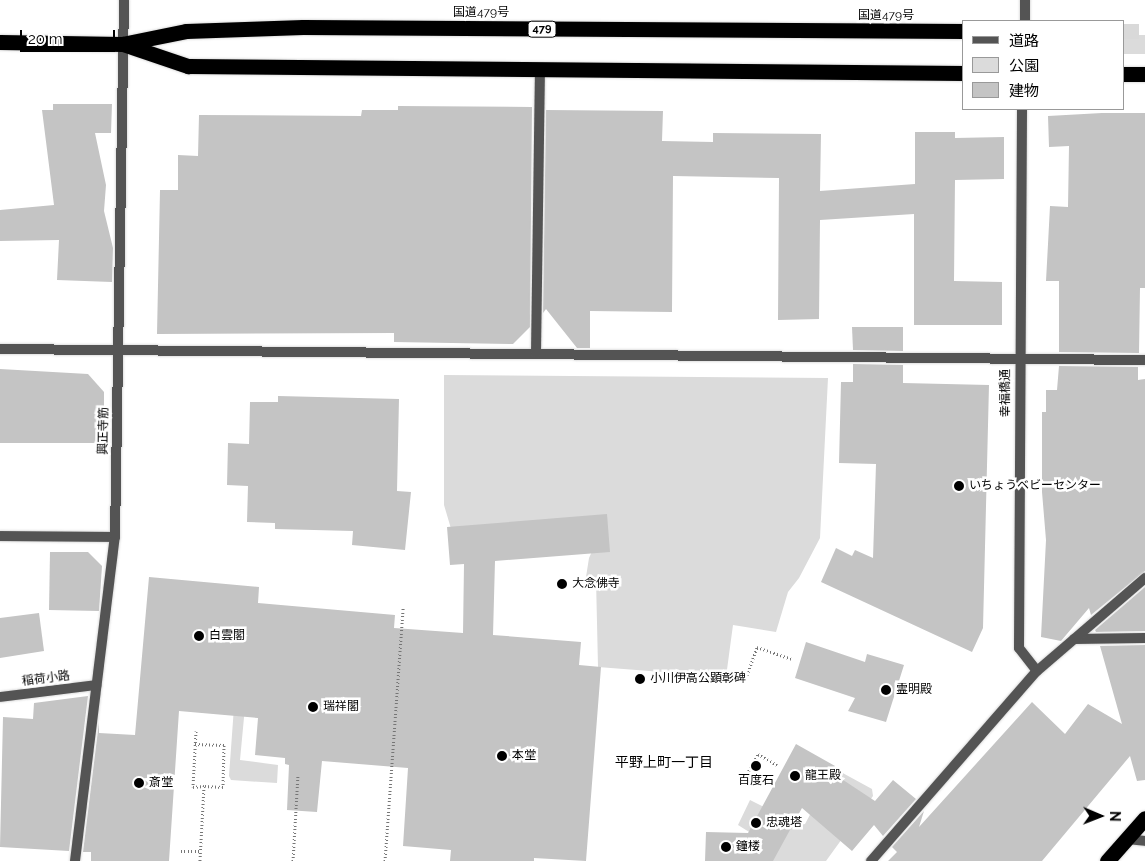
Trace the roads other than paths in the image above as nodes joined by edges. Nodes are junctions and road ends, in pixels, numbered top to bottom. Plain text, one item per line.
1 (124, 0) edge
2 (1025, 0) edge
3 (1025, 20) edge
4 (962, 31) edge
5 (0, 42) edge
6 (122, 44) junction
7 (540, 70) junction
8 (962, 74) edge
9 (1125, 74) edge
10 (1145, 74) edge
11 (1022, 110) edge
12 (118, 348) junction
13 (0, 349) edge
14 (536, 353) junction
15 (1019, 357) junction
16 (1145, 360) edge
17 (0, 536) edge
18 (115, 537) junction
19 (1145, 578) edge
20 (1145, 638) edge
21 (1074, 639) junction
22 (1037, 671) junction
23 (96, 685) junction
24 (0, 697) edge
25 (1145, 818) edge
26 (1127, 839) junction
27 (1145, 841) edge
28 (75, 861) edge
29 (871, 861) edge
30 (1107, 861) edge

1 - 6 street, 興正寺筋
2 - 3 street
4 - 6 highway, 国道479号 / 479
5 - 6 highway, 国道479号 / 479
6 - 7 highway
6 - 12 street, 興正寺筋
7 - 8 highway
7 - 14 street
9 - 10 highway
11 - 15 street, 幸福橋通
12 - 13 street
12 - 14 street
12 - 18 street, 興正寺筋
14 - 15 street
15 - 16 street
15 - 22 street, 幸福橋通
17 - 18 street
18 - 23 street, 興正寺筋
19 - 21 street
20 - 21 street
21 - 22 street
22 - 29 street
23 - 24 street, 稲荷小路
23 - 28 street, 興正寺筋
25 - 26 highway
26 - 27 street
26 - 30 highway

